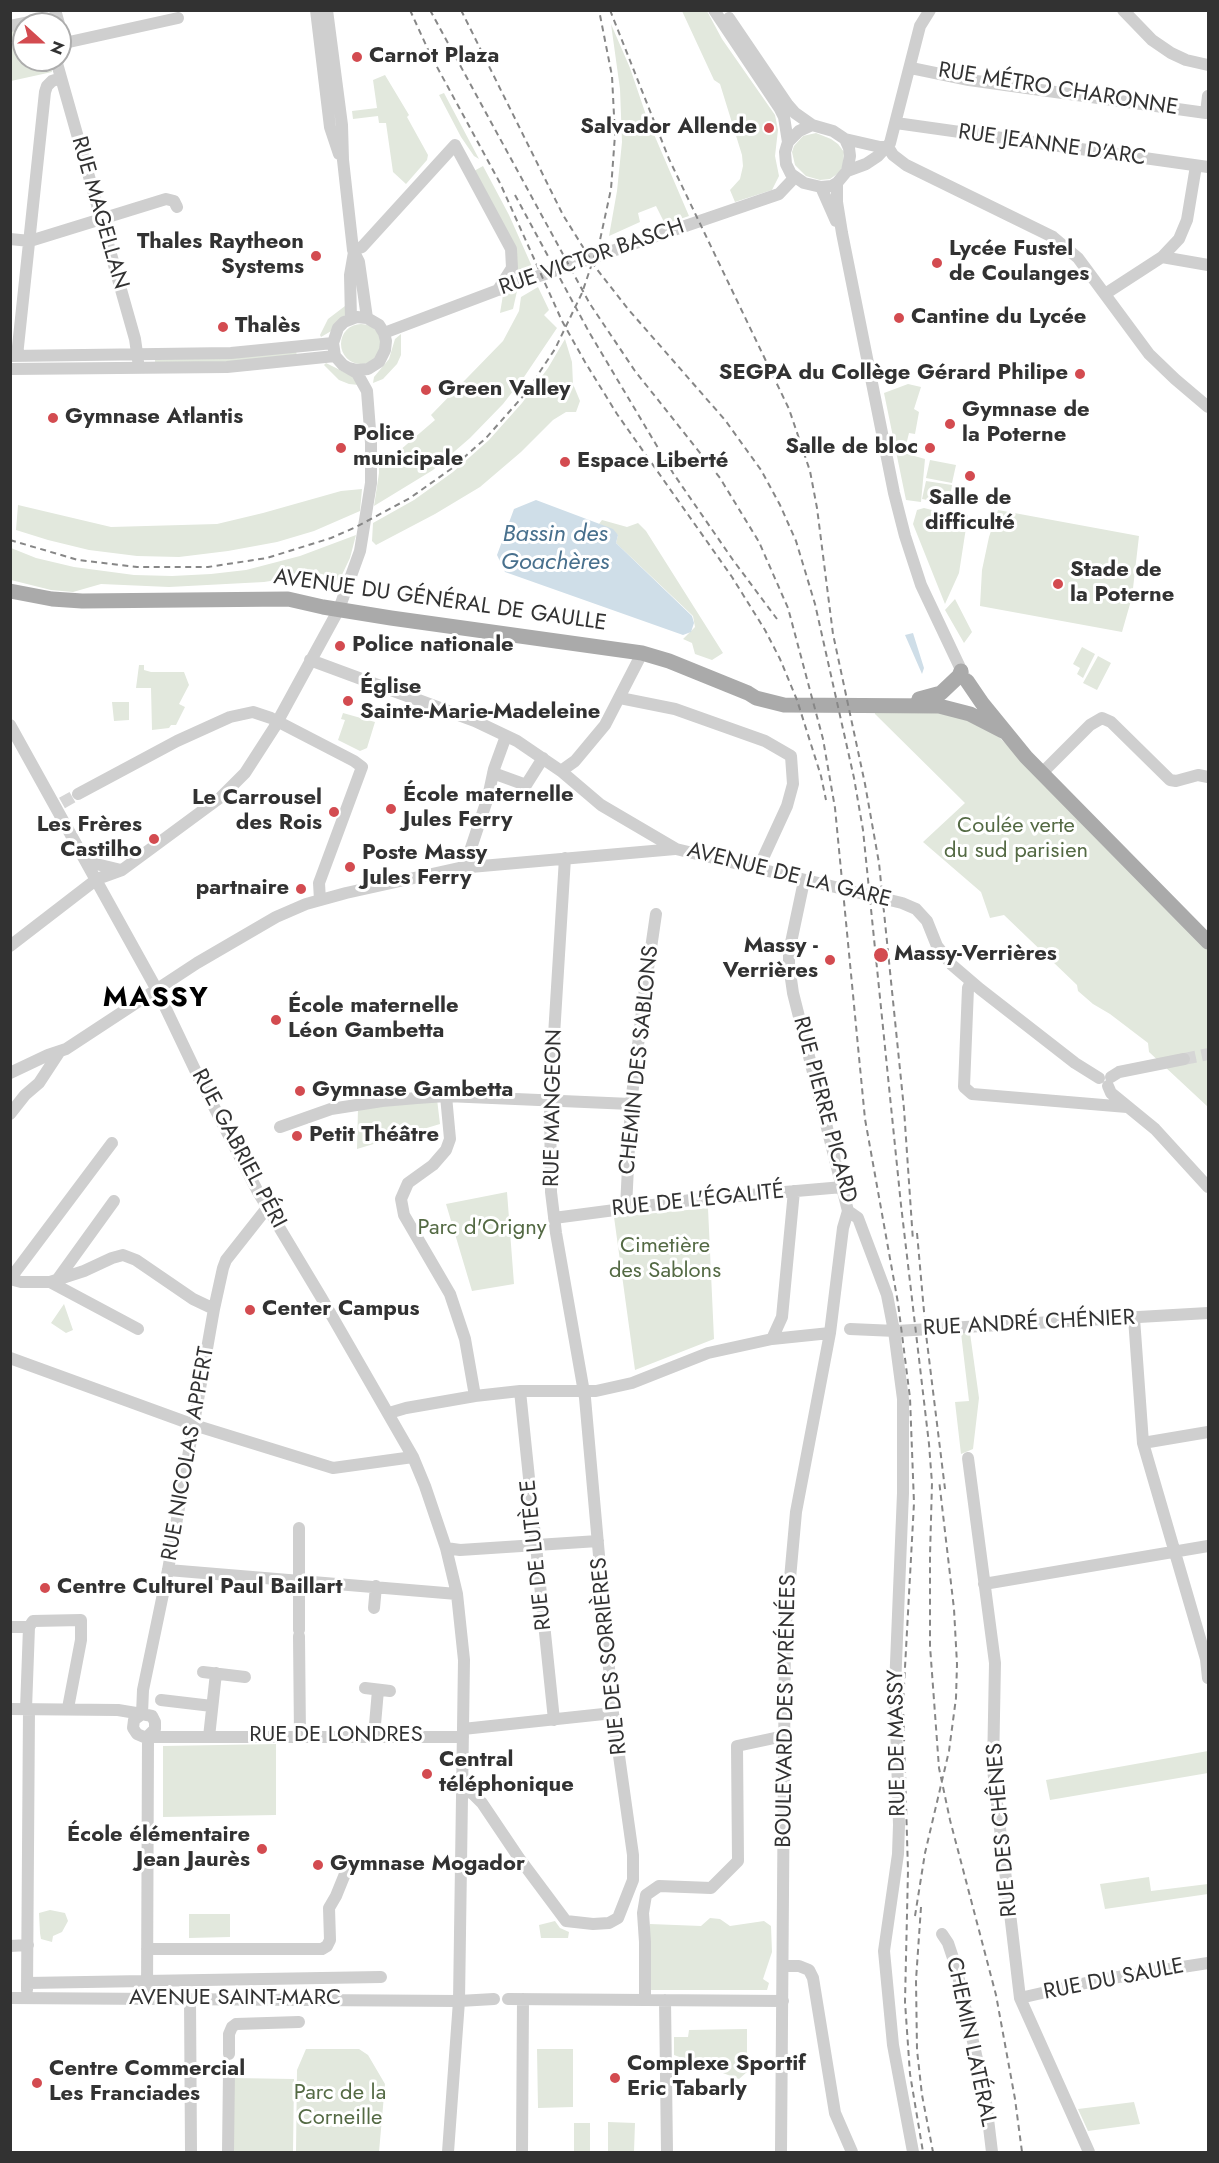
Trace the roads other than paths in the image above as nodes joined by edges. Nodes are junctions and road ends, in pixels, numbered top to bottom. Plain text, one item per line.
1 (316, 10) edge
2 (327, 10) edge
3 (714, 10) edge
4 (724, 10) edge
5 (930, 10) edge
6 (1123, 10) edge
7 (1133, 10) edge
8 (178, 18) dead end
9 (72, 41) edge
10 (1209, 59) edge
11 (1209, 65) edge
12 (911, 68) junction
13 (59, 72) edge
14 (61, 78) junction
15 (1209, 96) edge
16 (896, 123) junction
17 (812, 125) junction
18 (845, 139) junction
19 (788, 142) junction
20 (869, 145) junction
21 (888, 147) junction
22 (343, 160) junction
23 (866, 164) junction
24 (906, 165) junction
25 (1202, 166) edge
26 (847, 171) junction
27 (795, 177) junction
28 (837, 183) junction
29 (821, 187) junction
30 (177, 207) dead end
31 (101, 220) junction
32 (842, 233) junction
33 (10, 239) edge
34 (30, 241) junction
35 (354, 251) junction
36 (1162, 257) junction
37 (1209, 265) edge
38 (498, 290) junction
39 (1105, 294) junction
40 (367, 318) junction
41 (351, 319) junction
42 (384, 333) junction
43 (334, 350) junction
44 (14, 356) edge
45 (138, 361) junction
46 (379, 362) junction
47 (350, 368) junction
48 (10, 369) edge
49 (367, 391) junction
50 (1203, 396) edge
51 (1209, 407) edge
52 (10, 591) edge
53 (339, 609) junction
54 (639, 659) dead end
55 (310, 660) junction
56 (964, 676) junction
57 (748, 693) junction
58 (620, 698) junction
59 (278, 722) junction
60 (10, 725) edge
61 (1005, 732) junction
62 (506, 736) junction
63 (543, 758) junction
64 (561, 771) junction
65 (493, 773) junction
66 (1042, 773) junction
67 (1209, 777) edge
68 (78, 794) tunnel mouth
69 (641, 828) junction
70 (676, 849) junction
71 (632, 853) junction
72 (565, 858) junction
73 (88, 862) junction
74 (469, 867) junction
75 (758, 869) junction
76 (122, 870) junction
77 (97, 879) junction
78 (804, 880) junction
79 (320, 900) junction
80 (656, 914) dead end
81 (1209, 942) edge
82 (10, 946) edge
83 (971, 982) junction
84 (157, 990) junction
85 (60, 1051) junction
86 (1184, 1059) tunnel mouth
87 (10, 1073) edge
88 (1106, 1080) junction
89 (446, 1096) junction
90 (550, 1100) junction
91 (631, 1104) junction
92 (1127, 1107) junction
93 (10, 1114) edge
94 (280, 1127) dead end
95 (112, 1143) dead end
96 (843, 1187) junction
97 (1209, 1187) edge
98 (794, 1191) junction
99 (114, 1201) dead end
100 (267, 1208) junction
101 (626, 1208) junction
102 (848, 1210) junction
103 (554, 1218) junction
104 (10, 1279) edge
105 (53, 1281) junction
106 (214, 1309) junction
107 (1209, 1312) edge
108 (1134, 1318) junction
109 (138, 1329) dead end
110 (850, 1329) dead end
111 (894, 1331) junction
112 (830, 1333) junction
113 (772, 1340) junction
114 (10, 1358) edge
115 (520, 1391) junction
116 (583, 1391) junction
117 (475, 1396) junction
118 (389, 1413) junction
119 (194, 1425) junction
120 (1209, 1432) edge
121 (1143, 1443) junction
122 (413, 1457) junction
123 (968, 1458) dead end
124 (298, 1528) dead end
125 (598, 1541) junction
126 (537, 1546) junction
127 (1209, 1546) edge
128 (446, 1548) junction
129 (1175, 1553) junction
130 (168, 1570) junction
131 (299, 1582) junction
132 (984, 1584) junction
133 (376, 1586) junction
134 (457, 1594) junction
135 (374, 1608) dead end
136 (10, 1627) edge
137 (29, 1627) junction
138 (1207, 1659) edge
139 (244, 1677) dead end
140 (1209, 1678) edge
141 (378, 1690) dead end
142 (161, 1700) dead end
143 (212, 1706) junction
144 (68, 1708) junction
145 (10, 1709) edge
146 (28, 1709) junction
147 (118, 1710) junction
148 (613, 1713) junction
149 (142, 1714) junction
150 (554, 1720) junction
151 (133, 1724) junction
152 (156, 1726) junction
153 (463, 1733) junction
154 (148, 1736) junction
155 (172, 1736) junction
156 (374, 1736) junction
157 (784, 1736) junction
158 (209, 1737) junction
159 (300, 1737) junction
160 (463, 1788) junction
161 (349, 1864) dead end
162 (942, 1934) dead end
163 (10, 1946) edge
164 (28, 1946) junction
165 (147, 1949) junction
166 (1209, 1963) edge
167 (783, 1966) junction
168 (381, 1977) dead end
169 (147, 1980) junction
170 (27, 1983) junction
171 (10, 1998) edge
172 (27, 1998) junction
173 (1020, 1998) junction
174 (147, 1999) junction
175 (190, 1999) junction
176 (494, 1999) dead end
177 (508, 1999) dead end
178 (523, 1999) junction
179 (645, 2000) junction
180 (665, 2000) junction
181 (459, 2001) junction
182 (783, 2001) junction
183 (299, 2022) dead end
184 (229, 2054) dead end
185 (229, 2071) dead end
186 (191, 2152) edge
187 (228, 2152) edge
188 (448, 2152) edge
189 (522, 2152) edge
190 (667, 2152) edge
191 (781, 2152) edge
192 (852, 2152) edge
193 (913, 2152) edge
194 (992, 2152) edge
195 (1089, 2152) edge

1 - 22 street
2 - 22 street
3 - 19 street
4 - 17 street
5 - 12 street
6 - 11 street
7 - 10 street
8 - 9 street
12 - 15 street, RUE MÉTRO CHARONNE
12 - 16 street
13 - 14 street, RUE MAGELLAN
14 - 31 street, RUE MAGELLAN
14 - 34 street
16 - 20 street
16 - 21 street
16 - 25 street, RUE JEANNE D'ARC
17 - 18 street
17 - 19 street
18 - 20 street
18 - 26 street
19 - 27 street
20 - 21 street
21 - 23 street
21 - 24 street
22 - 35 street
23 - 24 street
23 - 26 street
24 - 39 street
25 - 36 street
26 - 28 street
27 - 29 street
27 - 38 street, RUE VICTOR BASCH
28 - 29 street
28 - 32 street
29 - 32 street
30 - 31 street
31 - 34 street
31 - 45 street, RUE MAGELLAN
32 - 56 street
33 - 34 street
34 - 44 street
35 - 38 street
35 - 40 street
35 - 41 street
36 - 37 street
36 - 39 street
38 - 42 street, RUE VICTOR BASCH
39 - 50 street
40 - 41 street
40 - 42 street
41 - 43 street
42 - 46 street
43 - 45 street
43 - 47 street
44 - 45 street
45 - 48 street
46 - 47 street
46 - 49 street
47 - 49 street
49 - 53 street
50 - 51 street
52 - 53 main road, AVENUE DU GÉNÉRAL DE GAULLE
53 - 55 street
53 - 57 main road, AVENUE DU GÉNÉRAL DE GAULLE
54 - 58 street
55 - 59 street
55 - 62 street
56 - 57 main road, AVENUE DU GÉNÉRAL DE GAULLE
56 - 61 main road
57 - 61 main road, AVENUE DU GÉNÉRAL DE GAULLE
58 - 64 street
58 - 75 street
59 - 68 street
59 - 76 street
59 - 79 street
60 - 73 street, RUE GABRIEL PÉRI
61 - 66 main road
62 - 63 street
62 - 65 street
63 - 64 street
63 - 65 street
64 - 69 street
65 - 74 street
66 - 67 street
66 - 81 main road
69 - 70 street
69 - 71 street
70 - 71 street
70 - 75 street, AVENUE DE LA GARE
71 - 72 street
72 - 74 street
72 - 90 street, RUE MANGEON
73 - 76 street
73 - 77 street, RUE GABRIEL PÉRI
74 - 79 street
75 - 78 street, AVENUE DE LA GARE
76 - 77 street
77 - 82 street
77 - 84 street, RUE GABRIEL PÉRI
78 - 83 street, AVENUE DE LA GARE
78 - 96 street, RUE PIERRE PICARD
79 - 84 street
80 - 91 street, CHEMIN DES SABLONS
83 - 88 street
83 - 92 street
84 - 85 street
84 - 100 street, RUE GABRIEL PÉRI
85 - 87 street
85 - 93 street
86 - 88 street
88 - 92 street
89 - 90 street
89 - 94 street
89 - 117 street
90 - 91 street
90 - 103 street, RUE MANGEON
91 - 101 street, CHEMIN DES SABLONS
92 - 97 street
95 - 104 street
96 - 98 street, RUE DE L'ÉGALITÉ
96 - 102 street, RUE PIERRE PICARD
98 - 101 street, RUE DE L'ÉGALITÉ
98 - 113 street
99 - 105 street
100 - 106 street, RUE NICOLAS APPERT
100 - 118 street, RUE GABRIEL PÉRI
101 - 103 street, RUE DE L'ÉGALITÉ
102 - 111 street, RUE PIERRE PICARD
102 - 112 street, BOULEVARD DES PYRÉNÉES
103 - 116 street, RUE MANGEON
104 - 105 street
105 - 106 street
105 - 109 street
106 - 119 street, RUE NICOLAS APPERT
107 - 108 street, RUE ANDRÉ CHÉNIER
108 - 111 street, RUE ANDRÉ CHÉNIER
108 - 121 street
110 - 111 street, RUE ANDRÉ CHÉNIER
111 - 193 street, RUE DE MASSY
112 - 113 street
112 - 157 street, BOULEVARD DES PYRÉNÉES
113 - 116 street
114 - 119 street
115 - 116 street
115 - 117 street
115 - 126 street, RUE DE LUTÈCE
116 - 125 street, RUE DES SORRIÈRES
117 - 118 street
118 - 122 street, RUE GABRIEL PÉRI
119 - 122 street
119 - 130 street, RUE NICOLAS APPERT
120 - 121 street
121 - 129 street
122 - 128 street, RUE GABRIEL PÉRI
123 - 132 street, RUE DES CHÊNES
124 - 131 street
125 - 126 street
125 - 148 street, RUE DES SORRIÈRES
126 - 128 street
126 - 150 street, RUE DE LUTÈCE
127 - 129 street
128 - 134 street, RUE GABRIEL PÉRI
129 - 132 street
129 - 138 street
130 - 131 street
130 - 149 street, RUE NICOLAS APPERT
131 - 133 street
131 - 159 street
132 - 173 street, RUE DES CHÊNES
133 - 134 street
133 - 135 street
134 - 153 street, RUE GABRIEL PÉRI
136 - 137 street
137 - 144 street
137 - 146 street
138 - 140 street
139 - 143 street
141 - 156 street
142 - 143 street
143 - 158 street
144 - 146 street
144 - 147 street
145 - 146 street
146 - 164 street
147 - 149 street
147 - 151 street
148 - 150 street, RUE DE LONDRES
148 - 160 street, RUE DES SORRIÈRES
149 - 151 street
149 - 152 street
150 - 153 street, RUE DE LONDRES
151 - 154 street
152 - 154 street
152 - 155 street
153 - 156 street, RUE DE LONDRES
153 - 160 street, RUE GABRIEL PÉRI
154 - 155 street, RUE DE LONDRES
154 - 165 street
155 - 158 street, RUE DE LONDRES
156 - 159 street, RUE DE LONDRES
157 - 167 street, BOULEVARD DES PYRÉNÉES
157 - 179 street
158 - 159 street, RUE DE LONDRES
160 - 181 street, RUE GABRIEL PÉRI
161 - 165 street
162 - 194 street, CHEMIN LATÉRAL
163 - 164 street
164 - 170 street
165 - 169 street
166 - 173 street, RUE DU SAULE
167 - 182 street, BOULEVARD DES PYRÉNÉES
167 - 192 street
168 - 169 street, AVENUE SAINT-MARC
169 - 170 street, AVENUE SAINT-MARC
169 - 174 street
170 - 172 street
171 - 172 street, AVENUE SAINT-MARC
172 - 174 street, AVENUE SAINT-MARC
173 - 195 street, RUE DES CHÊNES
174 - 175 street, AVENUE SAINT-MARC
175 - 181 street, AVENUE SAINT-MARC
175 - 186 street
176 - 181 street, AVENUE SAINT-MARC
177 - 178 street
178 - 179 street
178 - 189 street
179 - 180 street
180 - 182 street
180 - 190 street
181 - 188 street, RUE GABRIEL PÉRI
182 - 191 street, BOULEVARD DES PYRÉNÉES
183 - 184 street
185 - 187 street

